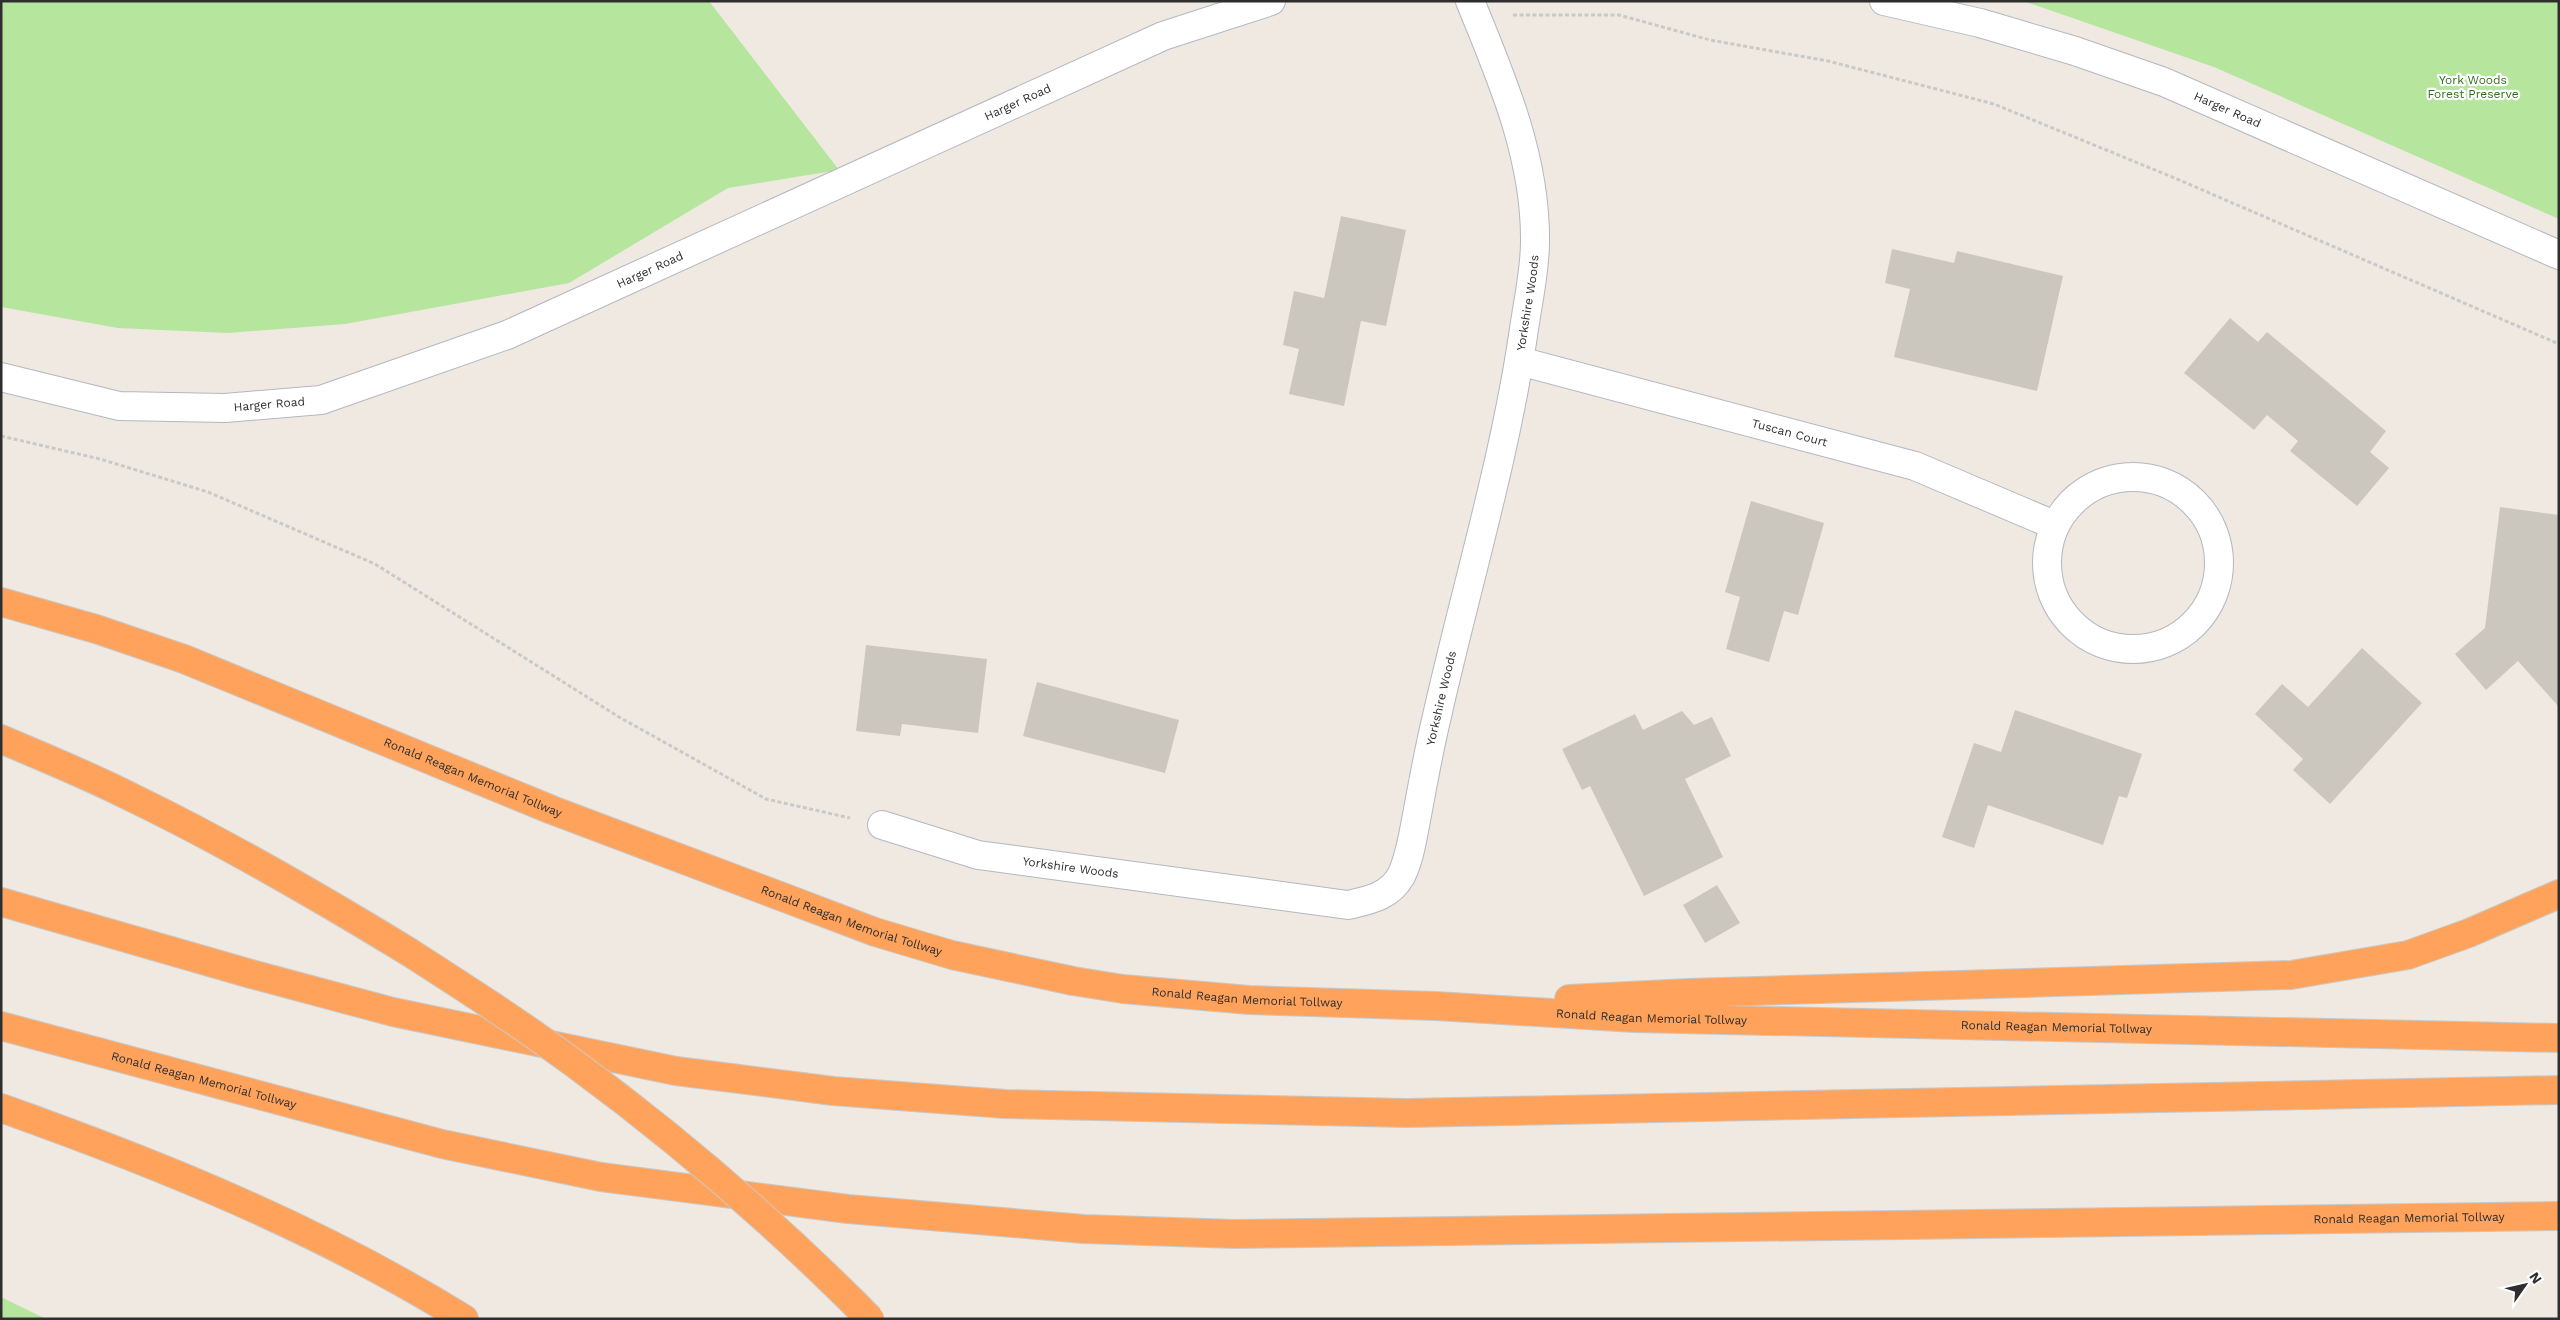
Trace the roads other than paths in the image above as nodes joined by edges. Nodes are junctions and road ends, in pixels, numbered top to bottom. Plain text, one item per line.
1 (1271, 1) edge
2 (1470, 1) edge
3 (1884, 1) edge
4 (2559, 255) edge
5 (1519, 361) junction
6 (1, 377) edge
7 (2054, 525) junction
8 (1, 602) edge
9 (1, 739) edge
10 (882, 825) road end
11 (2559, 894) edge
12 (1, 902) edge
13 (1436, 1006) junction
14 (1, 1026) edge
15 (2559, 1038) edge
16 (2559, 1090) edge
17 (1, 1108) edge
18 (2559, 1216) edge
19 (464, 1319) edge
20 (870, 1319) edge

1 - 6 street, Harger Road
2 - 5 street, Yorkshire Woods
3 - 4 street, Harger Road
5 - 7 street, Tuscan Court
5 - 10 street, Yorkshire Woods
7 - 7 street
8 - 13 highway, Ronald Reagan Memorial Tollway
9 - 20 highway, bridge
11 - 13 highway
12 - 16 highway
13 - 15 highway, Ronald Reagan Memorial Tollway
14 - 18 highway, Ronald Reagan Memorial Tollway
17 - 19 highway

